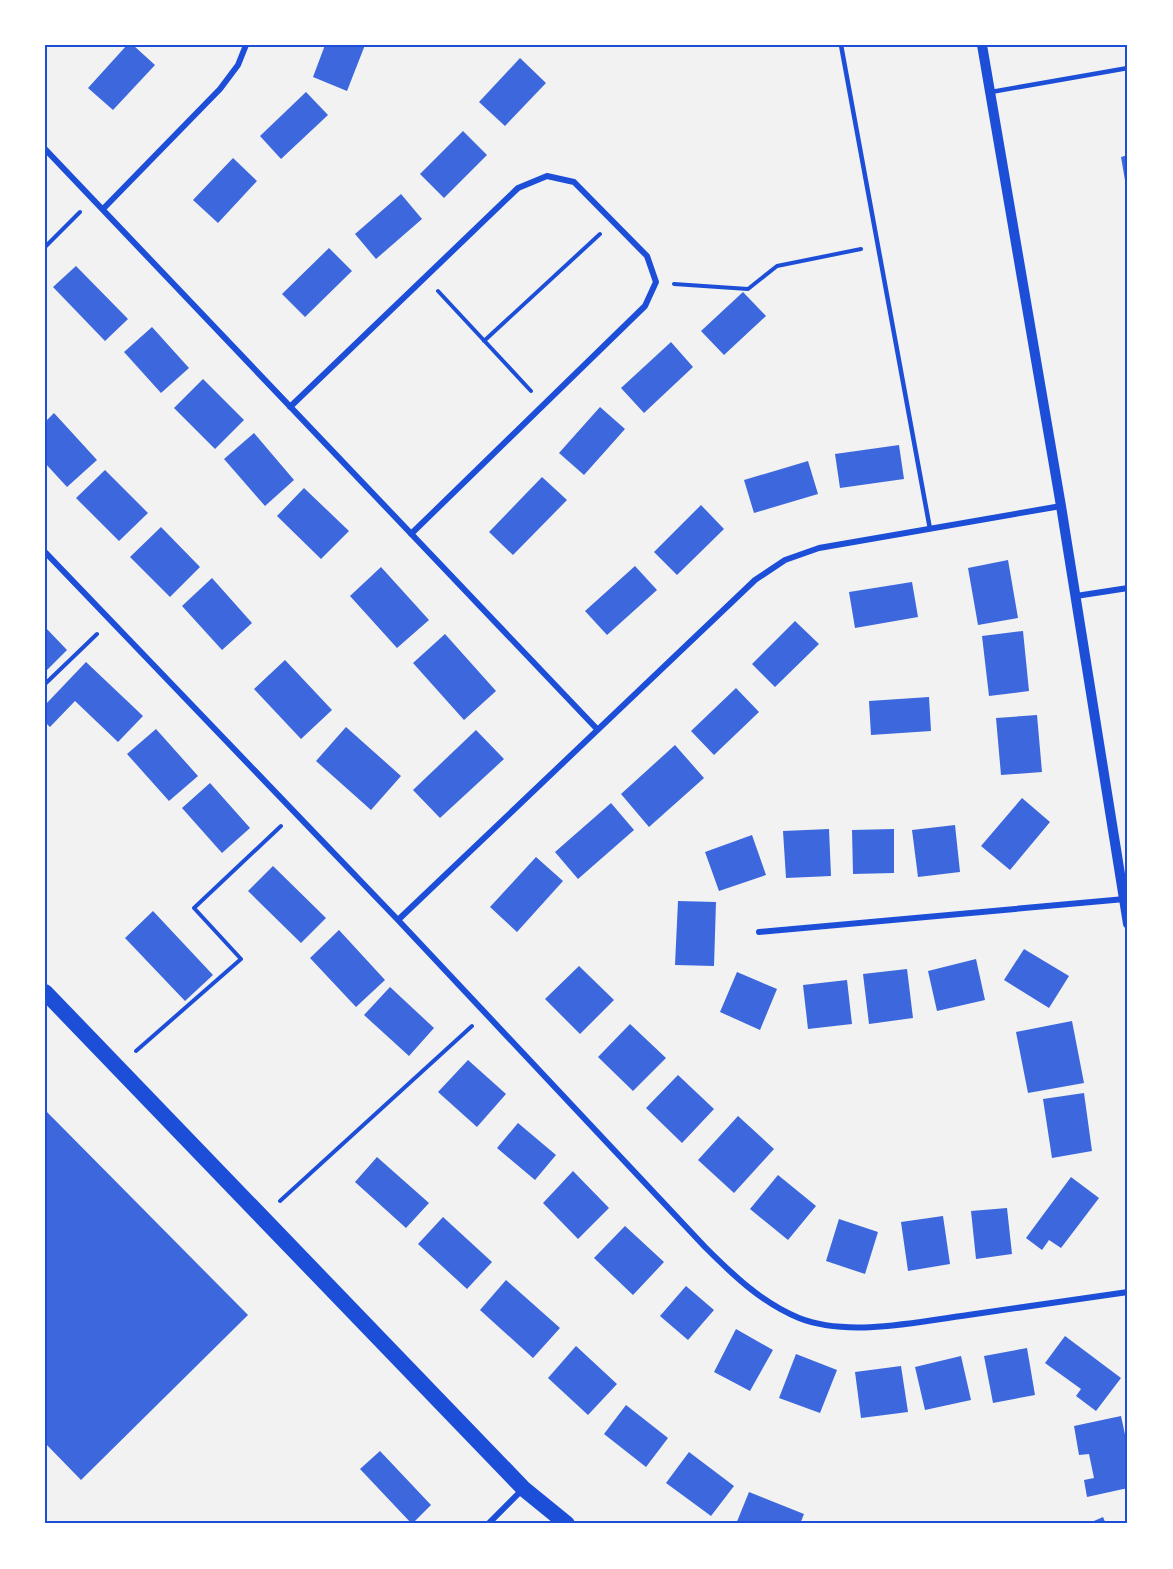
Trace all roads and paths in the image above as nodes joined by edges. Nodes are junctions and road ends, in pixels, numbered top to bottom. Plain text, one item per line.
1 (246, 45) edge
2 (842, 45) edge
3 (982, 45) edge
4 (1128, 68) edge
5 (991, 92) junction
6 (45, 149) edge
7 (93, 199) junction
8 (103, 209) junction
9 (614, 222) junction
10 (879, 246) junction
11 (45, 247) edge
12 (425, 278) junction
13 (656, 282) junction
14 (484, 341) junction
15 (544, 405) junction
16 (290, 407) junction
17 (1061, 506) junction
18 (930, 529) junction
19 (411, 534) junction
20 (45, 552) edge
21 (1128, 588) edge
22 (1076, 596) junction
23 (111, 621) junction
24 (45, 684) edge
25 (597, 729) junction
26 (295, 813) junction
27 (1125, 899) junction
28 (398, 920) junction
29 (1128, 924) edge
30 (759, 932) dead end
31 (45, 992) edge
32 (486, 1014) junction
33 (117, 1067) junction
34 (262, 1218) junction
35 (1128, 1292) edge
36 (524, 1489) junction
37 (488, 1524) edge
38 (567, 1524) edge

1 - 8 street
2 - 10 lane
3 - 5 street
4 - 5 lane
5 - 17 street
6 - 7 street
7 - 8 street
7 - 11 path
8 - 16 street
9 - 12 street
9 - 13 street
9 - 14 path
10 - 13 path
10 - 18 lane
12 - 14 path
12 - 16 street
13 - 15 street
14 - 15 path
15 - 19 street
16 - 19 street
17 - 18 street
17 - 22 street
18 - 25 street
19 - 25 street
20 - 23 street
21 - 22 street
22 - 27 street
23 - 24 path
23 - 26 street
25 - 28 street
26 - 28 street
26 - 33 path
27 - 29 street
27 - 30 street
28 - 32 street
31 - 33 highway
32 - 34 path
32 - 35 street
33 - 34 highway
34 - 36 highway
36 - 37 street
36 - 38 highway

